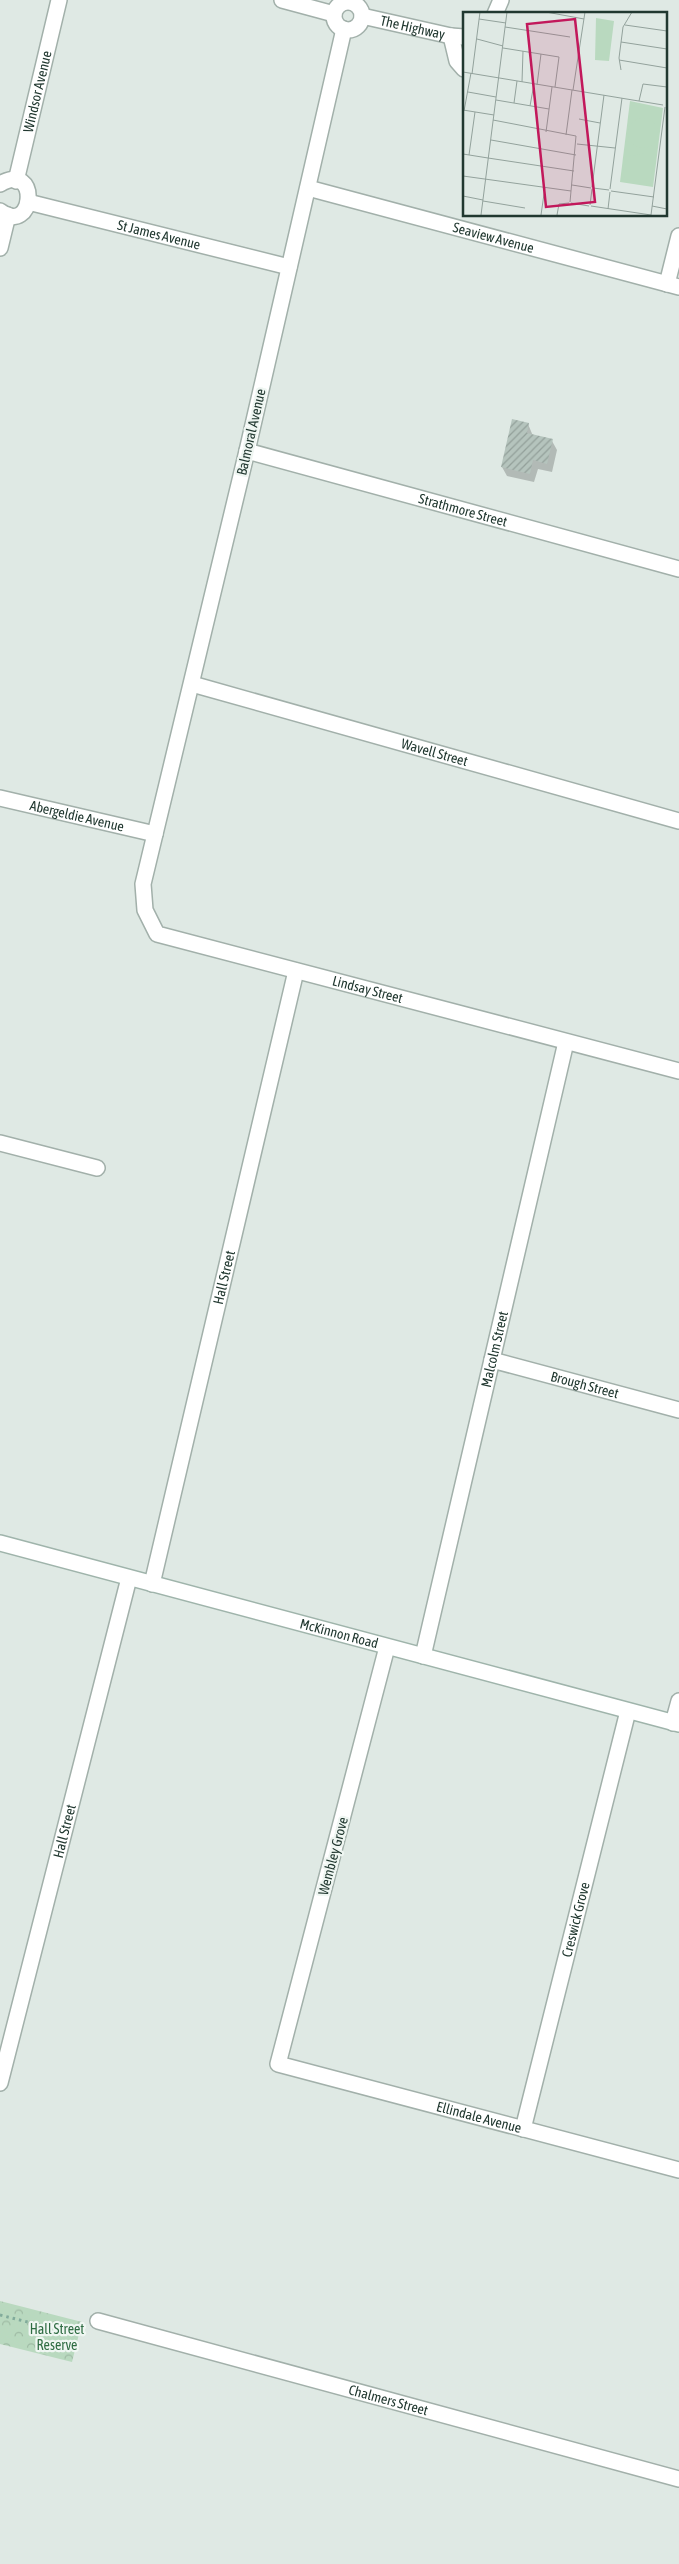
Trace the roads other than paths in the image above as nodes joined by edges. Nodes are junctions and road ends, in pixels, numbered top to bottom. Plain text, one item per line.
1 (59, 0) edge
2 (282, 0) edge
3 (501, 0) edge
4 (351, 1) edge
5 (496, 12) edge
6 (334, 14) junction
7 (362, 16) junction
8 (344, 29) junction
9 (457, 36) edge
10 (463, 67) edge
11 (16, 181) junction
12 (0, 184) edge
13 (308, 188) junction
14 (28, 202) junction
15 (4, 213) edge
16 (679, 236) edge
17 (0, 248) edge
18 (289, 267) junction
19 (673, 285) edge
20 (247, 451) junction
21 (679, 569) edge
22 (192, 684) junction
23 (0, 798) edge
24 (679, 821) edge
25 (155, 834) junction
26 (296, 971) junction
27 (566, 1042) junction
28 (679, 1071) edge
29 (0, 1143) edge
30 (97, 1168) dead end
31 (492, 1360) junction
32 (679, 1410) edge
33 (0, 1544) edge
34 (129, 1578) junction
35 (152, 1584) junction
36 (387, 1646) junction
37 (423, 1656) junction
38 (679, 1701) edge
39 (628, 1711) junction
40 (676, 1723) edge
41 (278, 2064) joint
42 (0, 2083) edge
43 (523, 2128) junction
44 (679, 2170) edge
45 (98, 2321) dead end
46 (679, 2479) edge

1 - 11 street, Windsor Avenue
2 - 6 street
3 - 5 street
4 - 6 street
4 - 7 street
6 - 8 street
7 - 8 street
7 - 9 street, The Highway
8 - 13 street, Balmoral Avenue
9 - 10 street
11 - 12 street
11 - 14 street
13 - 18 street, Balmoral Avenue
13 - 19 street, Seaview Avenue
14 - 15 street
14 - 18 street, St James Avenue
15 - 17 street
16 - 19 street
18 - 20 street, Balmoral Avenue
20 - 21 street, Strathmore Street
20 - 22 street, Balmoral Avenue
22 - 24 street, Wavell Street
22 - 25 street, Balmoral Avenue
23 - 25 street, Abergeldie Avenue
25 - 26 street, Lindsay Street
26 - 27 street, Lindsay Street
26 - 35 street, Hall Street
27 - 28 street, Lindsay Street
27 - 31 street, Malcolm Street
29 - 30 street
31 - 32 street, Brough Street
31 - 37 street, Malcolm Street
33 - 34 street, McKinnon Road
34 - 35 street, McKinnon Road
34 - 42 street, Hall Street
35 - 36 street, McKinnon Road
36 - 37 street, McKinnon Road
36 - 41 street, Wembley Grove
37 - 39 street, McKinnon Road
38 - 40 street
39 - 40 street, McKinnon Road
39 - 43 street, Creswick Grove
41 - 43 street, Ellindale Avenue
43 - 44 street, Ellindale Avenue
45 - 46 street, Chalmers Street

